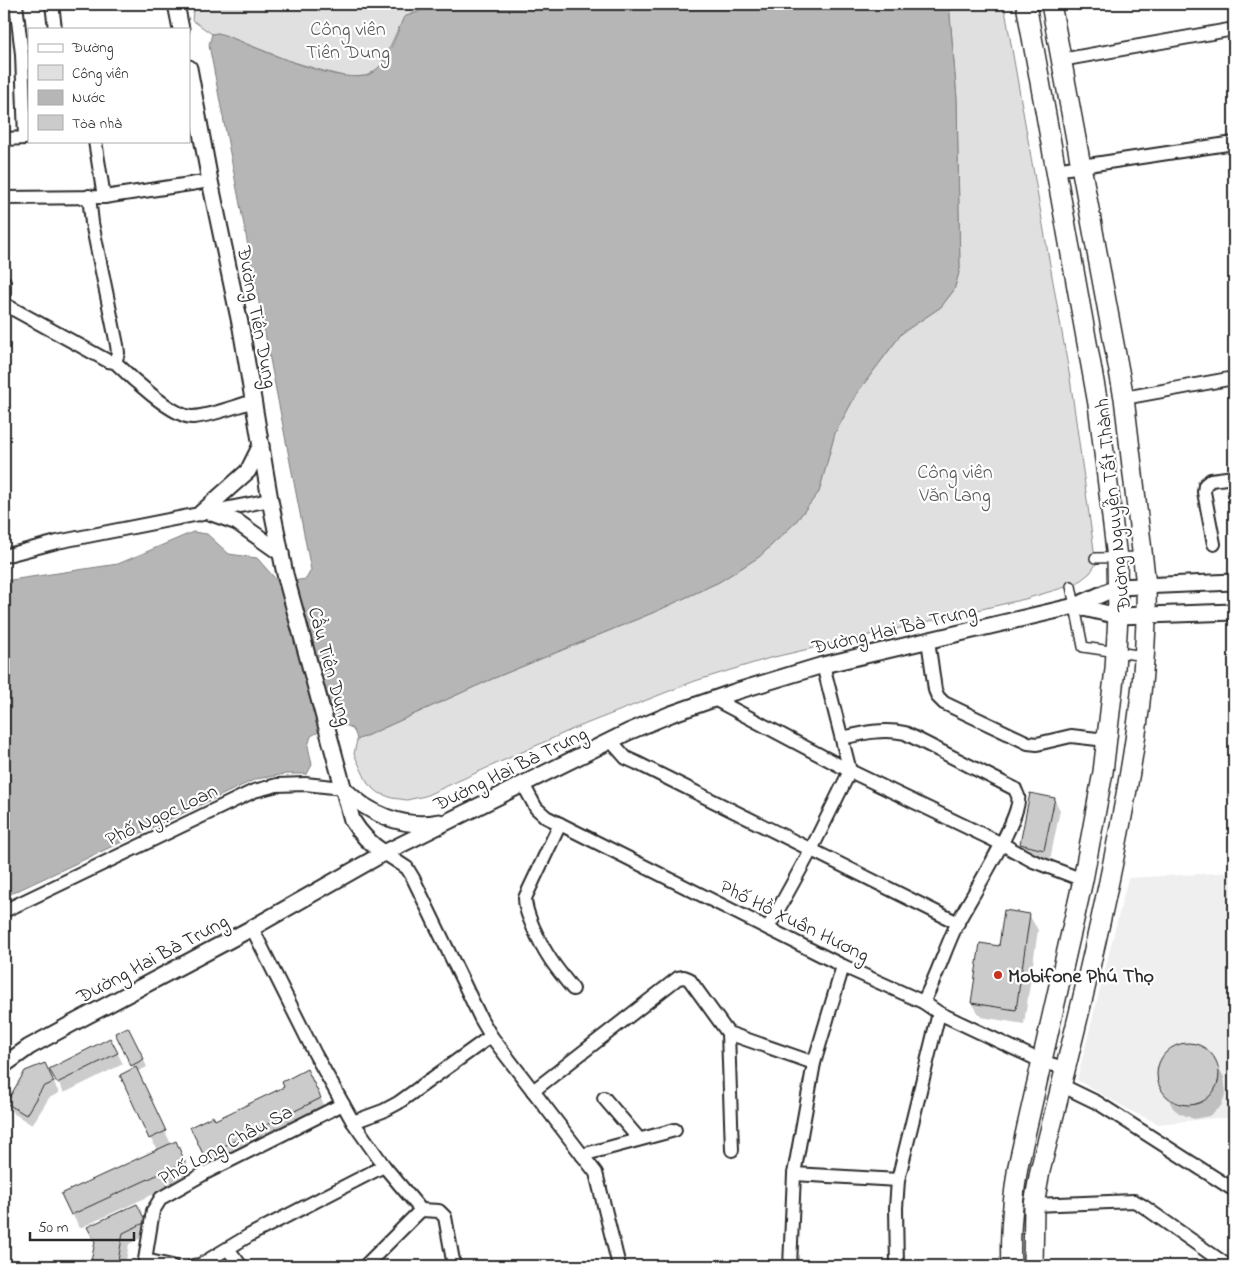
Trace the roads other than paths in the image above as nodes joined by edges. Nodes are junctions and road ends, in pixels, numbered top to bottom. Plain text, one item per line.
1 (16, 4) edge
2 (52, 4) edge
3 (176, 4) edge
4 (1026, 4) edge
5 (1051, 4) edge
6 (55, 28) edge
7 (181, 28) edge
8 (1234, 29) edge
9 (1061, 60) junction
10 (190, 73) edge
11 (4, 138) edge
12 (94, 142) edge
13 (1234, 143) edge
14 (1080, 166) junction
15 (1055, 170) junction
16 (210, 181) junction
17 (89, 196) junction
18 (104, 196) junction
19 (4, 198) edge
20 (4, 282) edge
21 (4, 293) edge
22 (4, 304) edge
23 (115, 362) junction
24 (1234, 378) edge
25 (1124, 398) junction
26 (254, 402) junction
27 (261, 445) junction
28 (1234, 476) edge
29 (270, 500) junction
30 (205, 513) junction
31 (1214, 544) dead end
32 (281, 552) junction
33 (4, 556) edge
34 (1142, 557) junction
35 (1095, 558) dead end
36 (1117, 558) junction
37 (286, 574) joint
38 (1234, 582) edge
39 (1146, 584) junction
40 (1071, 586) dead end
41 (1118, 587) junction
42 (1075, 606) junction
43 (1234, 612) edge
44 (1146, 615) junction
45 (1118, 616) junction
46 (928, 640) junction
47 (1116, 652) junction
48 (1144, 656) junction
49 (823, 665) junction
50 (714, 699) junction
51 (842, 738) junction
52 (1106, 740) junction
53 (610, 741) junction
54 (850, 770) junction
55 (523, 784) junction
56 (343, 788) junction
57 (462, 815) junction
58 (560, 824) junction
59 (1002, 844) junction
60 (811, 850) junction
61 (384, 853) junction
62 (1084, 880) junction
63 (4, 911) edge
64 (958, 923) junction
65 (252, 928) junction
66 (768, 928) junction
67 (843, 966) junction
68 (573, 989) dead end
69 (923, 1002) junction
70 (940, 1013) junction
71 (728, 1033) junction
72 (491, 1036) junction
73 (814, 1062) junction
74 (1043, 1062) junction
75 (4, 1065) edge
76 (1063, 1077) junction
77 (533, 1091) junction
78 (604, 1098) dead end
79 (342, 1104) junction
80 (353, 1122) junction
81 (675, 1130) dead end
82 (639, 1140) junction
83 (732, 1150) dead end
84 (582, 1155) junction
85 (384, 1166) junction
86 (794, 1174) junction
87 (898, 1180) junction
88 (1234, 1190) edge
89 (1034, 1205) junction
90 (421, 1210) junction
91 (228, 1249) junction
92 (145, 1263) edge
93 (172, 1266) edge
94 (193, 1266) edge
95 (241, 1266) edge
96 (365, 1266) edge
97 (454, 1266) edge
98 (619, 1266) edge
99 (790, 1266) edge
100 (897, 1266) edge
101 (1011, 1266) edge
102 (1033, 1266) edge
103 (1228, 1266) edge

1 - 11 street
2 - 6 street
3 - 7 street
4 - 15 main road, Đường Nguyễn Tất Thành
5 - 9 main road, Đường Nguyễn Tất Thành
8 - 9 street
9 - 14 main road, Đường Nguyễn Tất Thành
10 - 16 street, Đường Tiên Dung
12 - 18 street
13 - 14 street
14 - 15 street
14 - 25 main road, Đường Nguyễn Tất Thành
15 - 36 main road, Đường Nguyễn Tất Thành
16 - 18 street
16 - 26 street, Đường Tiên Dung
17 - 18 street
17 - 19 street
17 - 23 street
20 - 21 street
22 - 23 street
23 - 26 street
24 - 25 street
25 - 34 main road, Đường Nguyễn Tất Thành
26 - 27 street, Đường Tiên Dung
27 - 29 street, Đường Tiên Dung
27 - 30 street
28 - 31 street
29 - 30 street
29 - 32 street, Đường Tiên Dung
30 - 32 street
30 - 33 street
32 - 37 street, Đường Tiên Dung
34 - 36 street
34 - 39 main road, Đường Nguyễn Tất Thành
35 - 36 street
36 - 41 main road, Đường Nguyễn Tất Thành
37 - 56 street, Cầu Tiên Dung
38 - 39 street, Đường Hai Bà Trưng
39 - 41 street, Đường Hai Bà Trưng
39 - 44 main road, Đường Nguyễn Tất Thành
40 - 42 street
41 - 42 street, Đường Hai Bà Trưng
41 - 45 main road, Đường Nguyễn Tất Thành
42 - 45 street, Đường Hai Bà Trưng
42 - 46 street, Đường Hai Bà Trưng
42 - 47 street
43 - 44 street, Đường Hai Bà Trưng
44 - 45 street, Đường Hai Bà Trưng
44 - 48 main road, Đường Nguyễn Tất Thành
45 - 47 main road, Đường Nguyễn Tất Thành
46 - 49 street, Đường Hai Bà Trưng
46 - 52 street
47 - 48 street
47 - 52 main road, Đường Nguyễn Tất Thành
48 - 76 main road, Đường Nguyễn Tất Thành
49 - 50 street, Đường Hai Bà Trưng
49 - 51 street
50 - 53 street, Đường Hai Bà Trưng
50 - 54 street
51 - 54 street
51 - 59 street
52 - 62 main road, Đường Nguyễn Tất Thành
53 - 55 street, Đường Hai Bà Trưng
53 - 60 street
54 - 59 street
54 - 60 street
55 - 57 street, Đường Hai Bà Trưng
55 - 58 street, Phố Hồ Xuân Hương
56 - 57 street
56 - 61 street
56 - 63 street, Phố Ngọc Loan
57 - 61 street, Đường Hai Bà Trưng
58 - 66 street, Phố Hồ Xuân Hương
58 - 68 street
59 - 62 street
59 - 64 street
60 - 64 street
60 - 66 street
61 - 65 street, Đường Hai Bà Trưng
61 - 72 street
62 - 74 main road, Đường Nguyễn Tất Thành
64 - 69 street
65 - 75 street, Đường Hai Bà Trưng
65 - 79 street
66 - 67 street, Phố Hồ Xuân Hương
67 - 69 street, Phố Hồ Xuân Hương
67 - 73 street
69 - 70 street, Phố Hồ Xuân Hương
70 - 74 street, Phố Hồ Xuân Hương
70 - 87 street
71 - 73 street
71 - 77 street
71 - 83 street
72 - 77 street
72 - 80 street
73 - 86 street
74 - 76 street, Phố Hồ Xuân Hương
74 - 101 main road, Đường Nguyễn Tất Thành
76 - 88 street, Phố Hồ Xuân Hương
76 - 89 main road, Đường Nguyễn Tất Thành
77 - 84 street
78 - 82 street
79 - 80 street
79 - 92 street, Phố Long Châu Sa
80 - 85 street
81 - 82 street
82 - 84 street
84 - 98 street
85 - 90 street
85 - 91 street
86 - 87 street
86 - 99 street
87 - 100 street
89 - 102 main road, Đường Nguyễn Tất Thành
89 - 103 street
90 - 96 street
90 - 97 street
91 - 94 street
91 - 95 street
92 - 93 street

